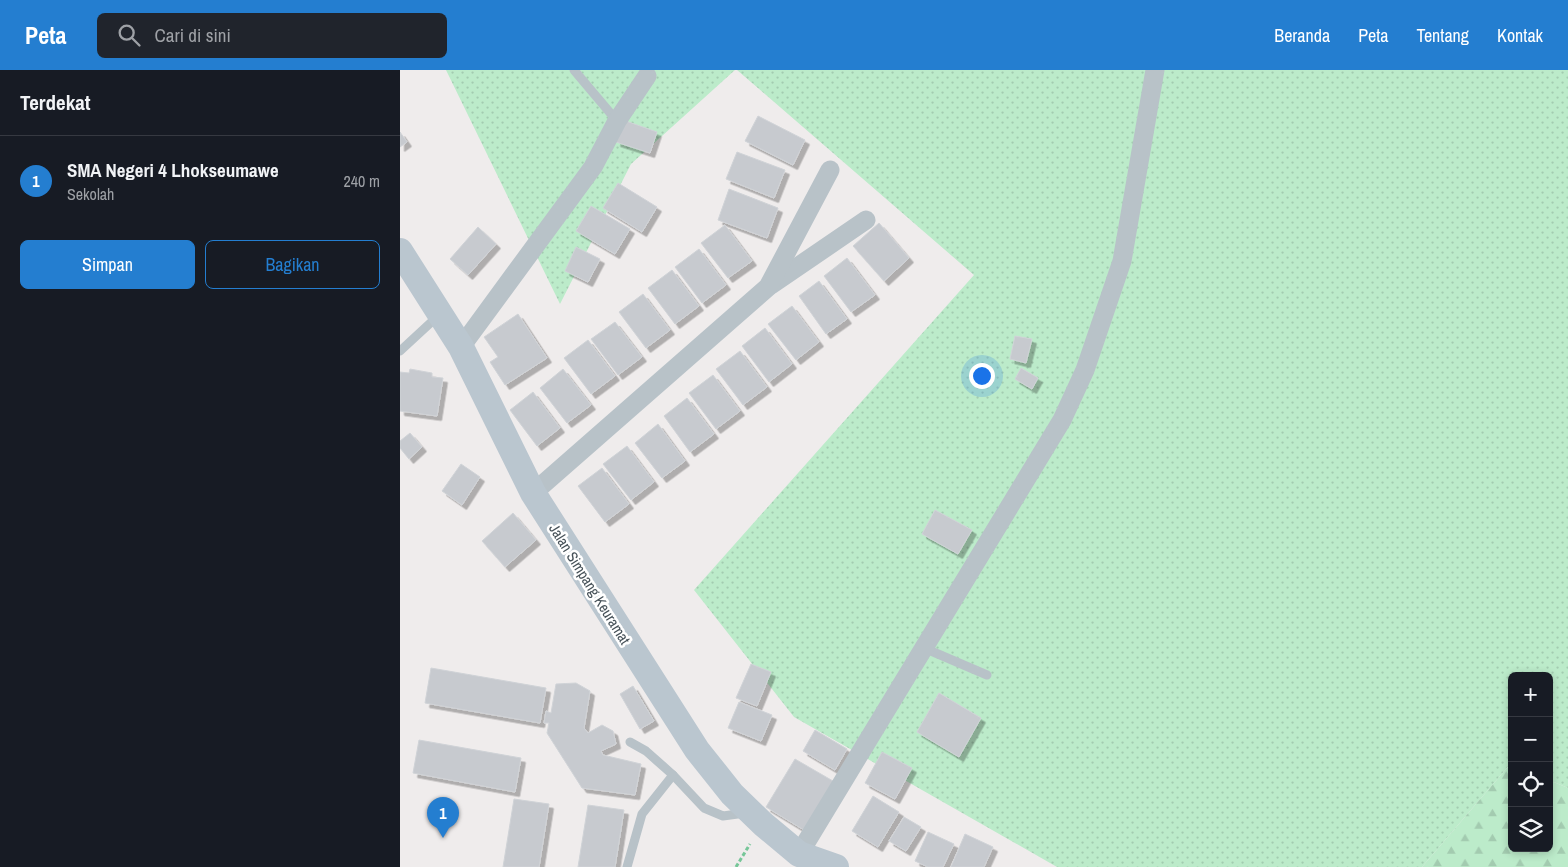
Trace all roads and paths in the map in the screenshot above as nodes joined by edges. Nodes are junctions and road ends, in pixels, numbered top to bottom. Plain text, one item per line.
1 (574, 70) edge
2 (1155, 70) edge
3 (647, 76) dead end
4 (617, 121) junction
5 (830, 170) dead end
6 (866, 220) dead end
7 (400, 252) edge
8 (768, 287) junction
9 (441, 314) junction
10 (461, 347) junction
11 (400, 351) edge
12 (533, 494) junction
13 (924, 648) junction
14 (987, 675) dead end
15 (630, 742) dead end
16 (674, 775) junction
17 (756, 818) junction
18 (799, 854) junction
19 (627, 867) edge
20 (736, 867) edge
21 (836, 867) edge

1 - 4 lane
2 - 13 street
3 - 4 street
4 - 10 street
5 - 8 street
6 - 8 street
7 - 9 main road, Jalan Simpang Keuramat
8 - 12 street
9 - 10 main road, Jalan Simpang Keuramat
9 - 11 lane
10 - 12 main road, Jalan Simpang Keuramat
12 - 17 main road, Jalan Simpang Keuramat
13 - 14 lane
13 - 18 street
15 - 16 lane
16 - 17 lane
16 - 19 lane
17 - 18 main road, Jalan Simpang Keuramat
17 - 20 path
18 - 21 main road, Jalan Simpang Keuramat

